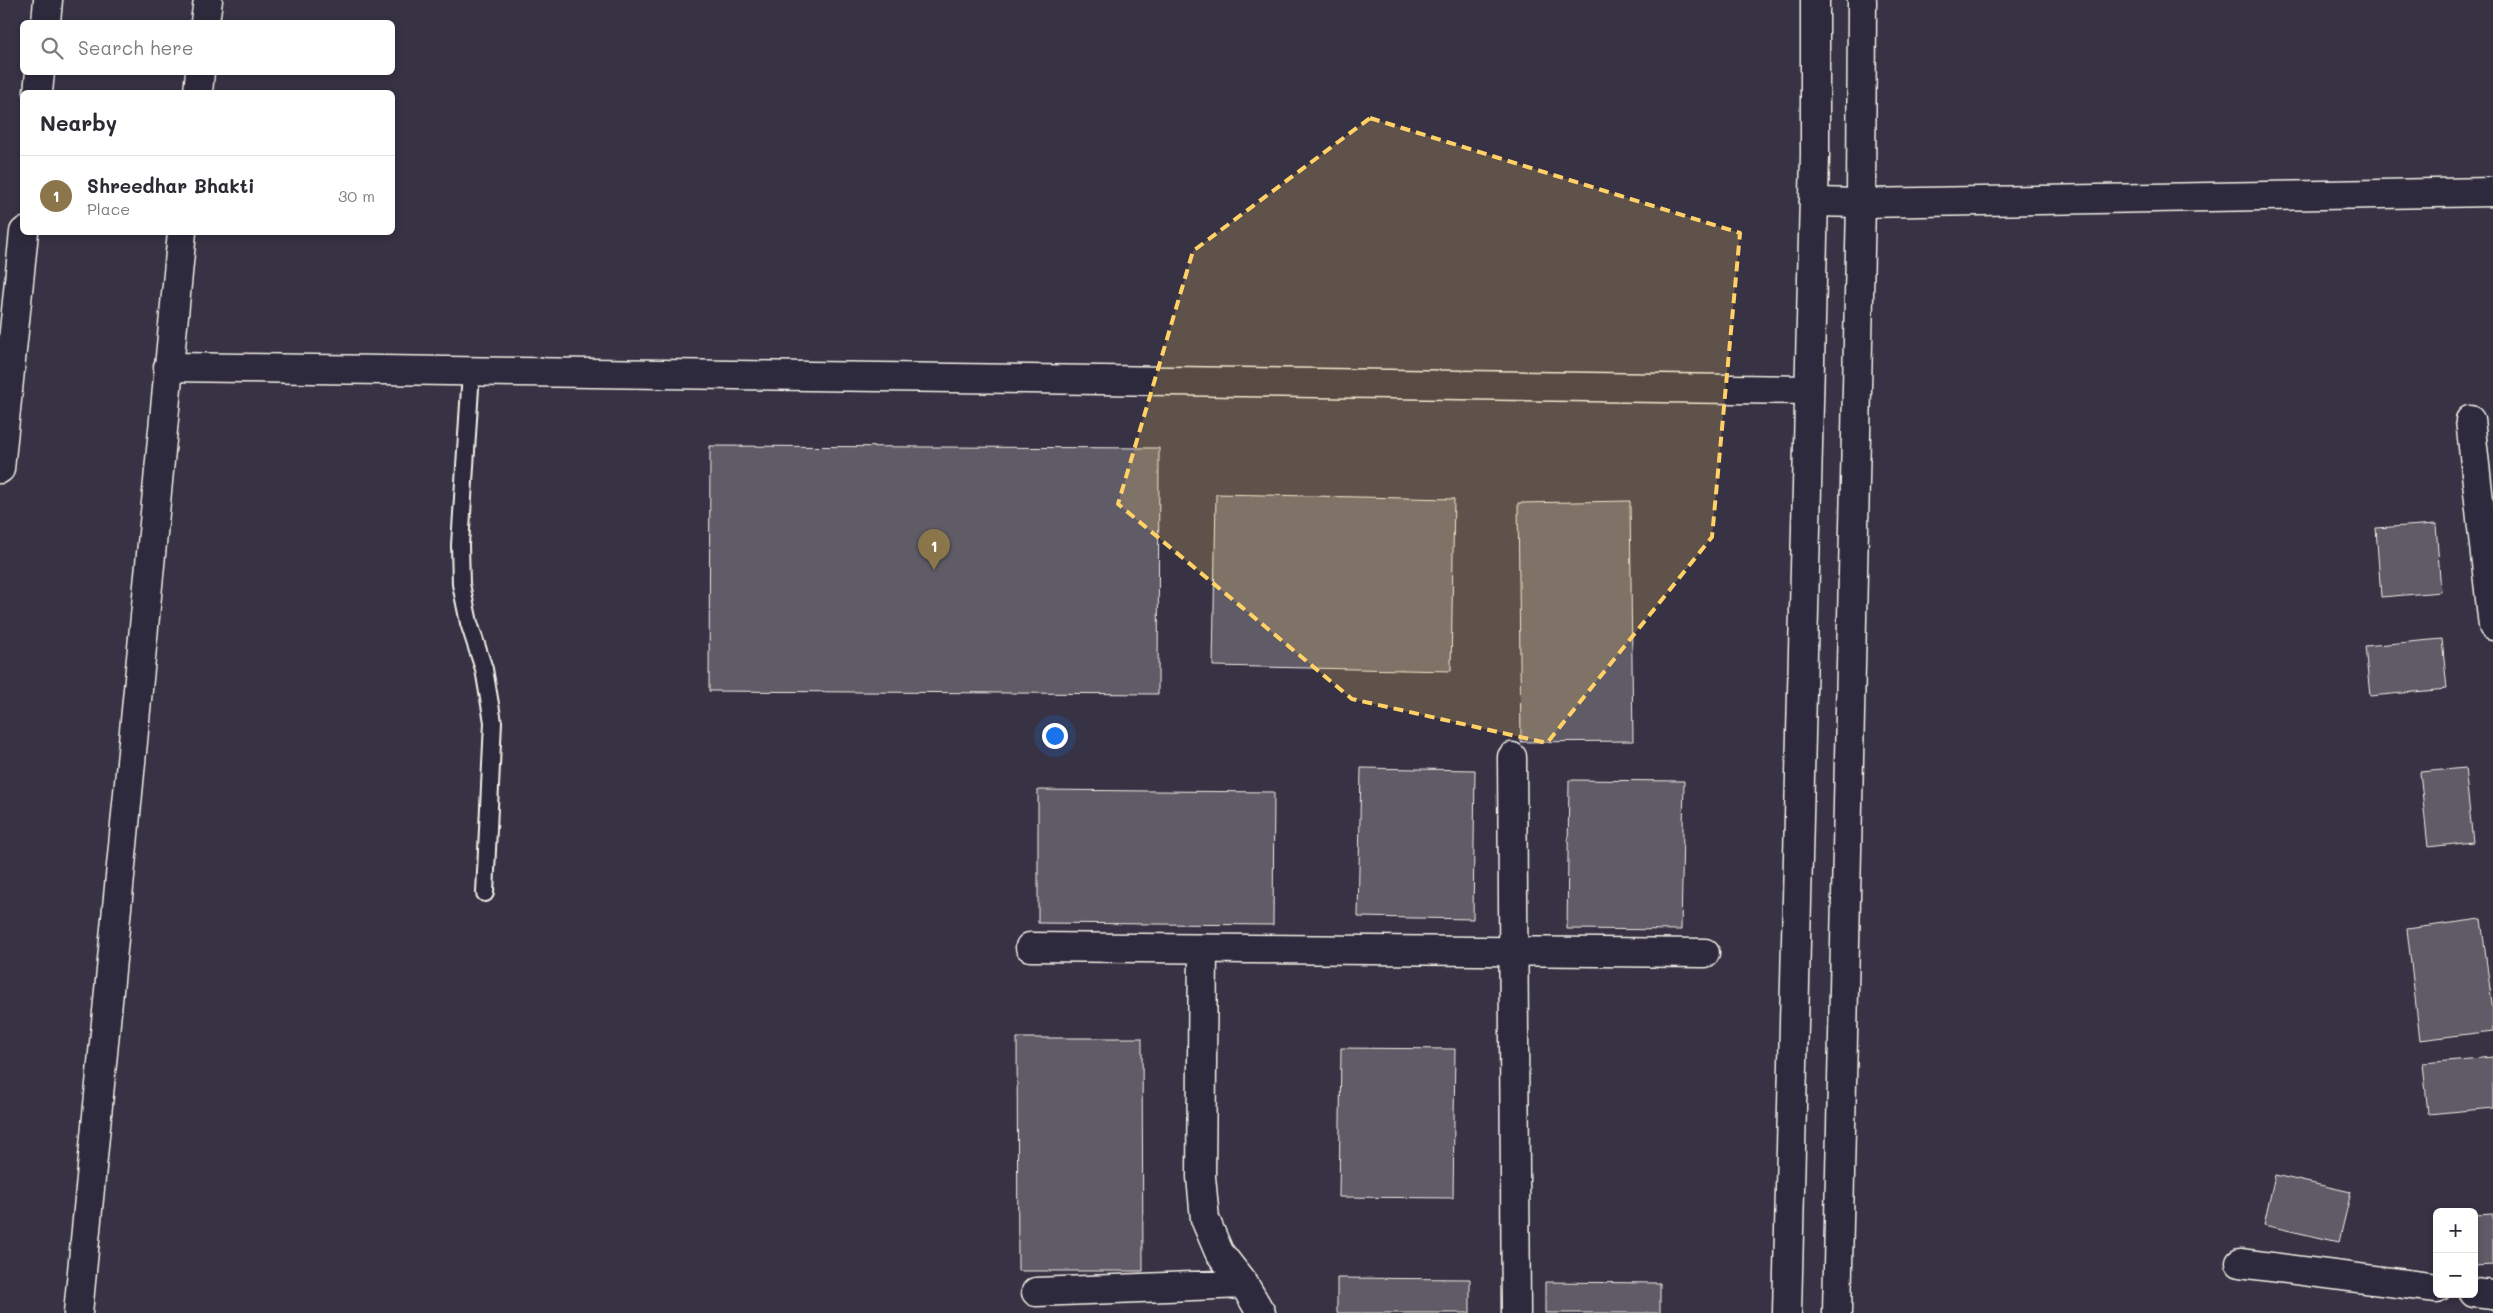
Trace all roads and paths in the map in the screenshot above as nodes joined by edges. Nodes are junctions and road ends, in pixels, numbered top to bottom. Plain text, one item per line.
1 (48, 0) edge
2 (208, 0) edge
3 (1815, 0) edge
4 (1862, 0) edge
5 (46, 20) edge
6 (205, 20) edge
7 (40, 75) edge
8 (200, 75) edge
9 (38, 90) edge
10 (198, 90) edge
11 (2493, 192) edge
12 (1814, 202) junction
13 (1861, 203) junction
14 (24, 235) edge
15 (182, 235) edge
16 (168, 367) junction
17 (471, 372) junction
18 (1809, 390) junction
19 (2470, 420) dead end
20 (0, 469) edge
21 (2493, 626) edge
22 (1512, 757) dead end
23 (485, 893) dead end
24 (1030, 948) dead end
25 (1203, 949) junction
26 (1514, 952) junction
27 (1705, 953) dead end
28 (2240, 1262) dead end
29 (1244, 1284) junction
30 (2433, 1287) edge
31 (1036, 1292) dead end
32 (2478, 1293) edge
33 (2493, 1295) edge
34 (78, 1313) edge
35 (1261, 1313) edge
36 (1516, 1313) edge
37 (1787, 1313) edge
38 (1837, 1313) edge

1 - 5 street
2 - 6 street
3 - 12 street
4 - 13 street
7 - 9 street
8 - 10 street
11 - 13 street
12 - 13 street
12 - 18 street
13 - 38 street
14 - 20 street
15 - 16 street
16 - 17 street
16 - 34 street
17 - 18 street
17 - 23 lane
18 - 37 street
19 - 21 street
22 - 26 street
24 - 25 street
25 - 26 street
25 - 29 street
26 - 27 street
26 - 36 street
28 - 30 street
29 - 31 street
29 - 35 street
32 - 33 street

